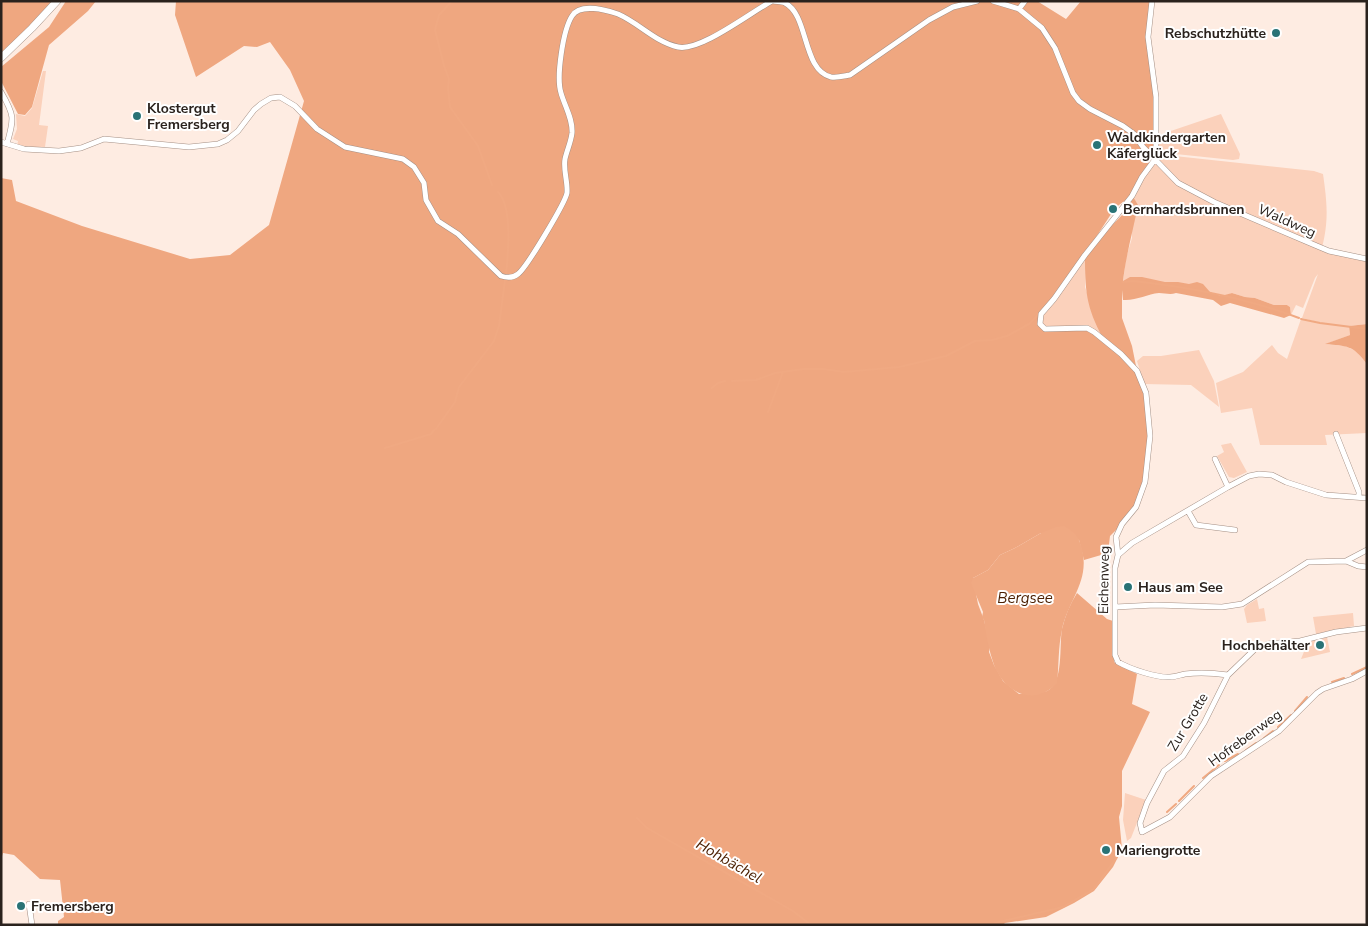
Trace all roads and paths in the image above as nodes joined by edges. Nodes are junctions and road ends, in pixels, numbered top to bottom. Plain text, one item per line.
1 (57, 1) edge
2 (773, 1) edge
3 (977, 1) edge
4 (993, 1) edge
5 (1025, 1) edge
6 (1152, 1) edge
7 (1019, 9) junction
8 (1, 58) edge
9 (1, 92) edge
10 (4, 143) edge
11 (1156, 158) junction
12 (1367, 259) edge
13 (1336, 434) dead end
14 (1215, 459) dead end
15 (1228, 487) junction
16 (1359, 497) junction
17 (1367, 498) edge
18 (1188, 511) junction
19 (1235, 530) dead end
20 (1367, 550) edge
21 (1118, 555) junction
22 (1346, 561) junction
23 (1367, 567) edge
24 (1115, 607) junction
25 (1367, 628) edge
26 (1367, 671) edge
27 (1228, 675) junction
28 (1142, 832) joint
29 (29, 904) dead end
30 (32, 925) edge

1 - 8 main road
2 - 3 street
2 - 10 street
4 - 7 street
5 - 7 street
6 - 11 street
7 - 11 street, Waldweg
9 - 10 street
11 - 12 street, Waldweg
11 - 21 street, Eichenweg
13 - 16 street
14 - 15 street
15 - 16 street
15 - 18 street
16 - 17 street
18 - 19 street
18 - 21 street
20 - 22 street
21 - 24 street, Eichenweg
22 - 23 street
22 - 24 street
24 - 27 street, Eichenweg
25 - 27 street
26 - 28 street, Hofrebenweg
27 - 28 street, Zur Grotte
29 - 30 street

